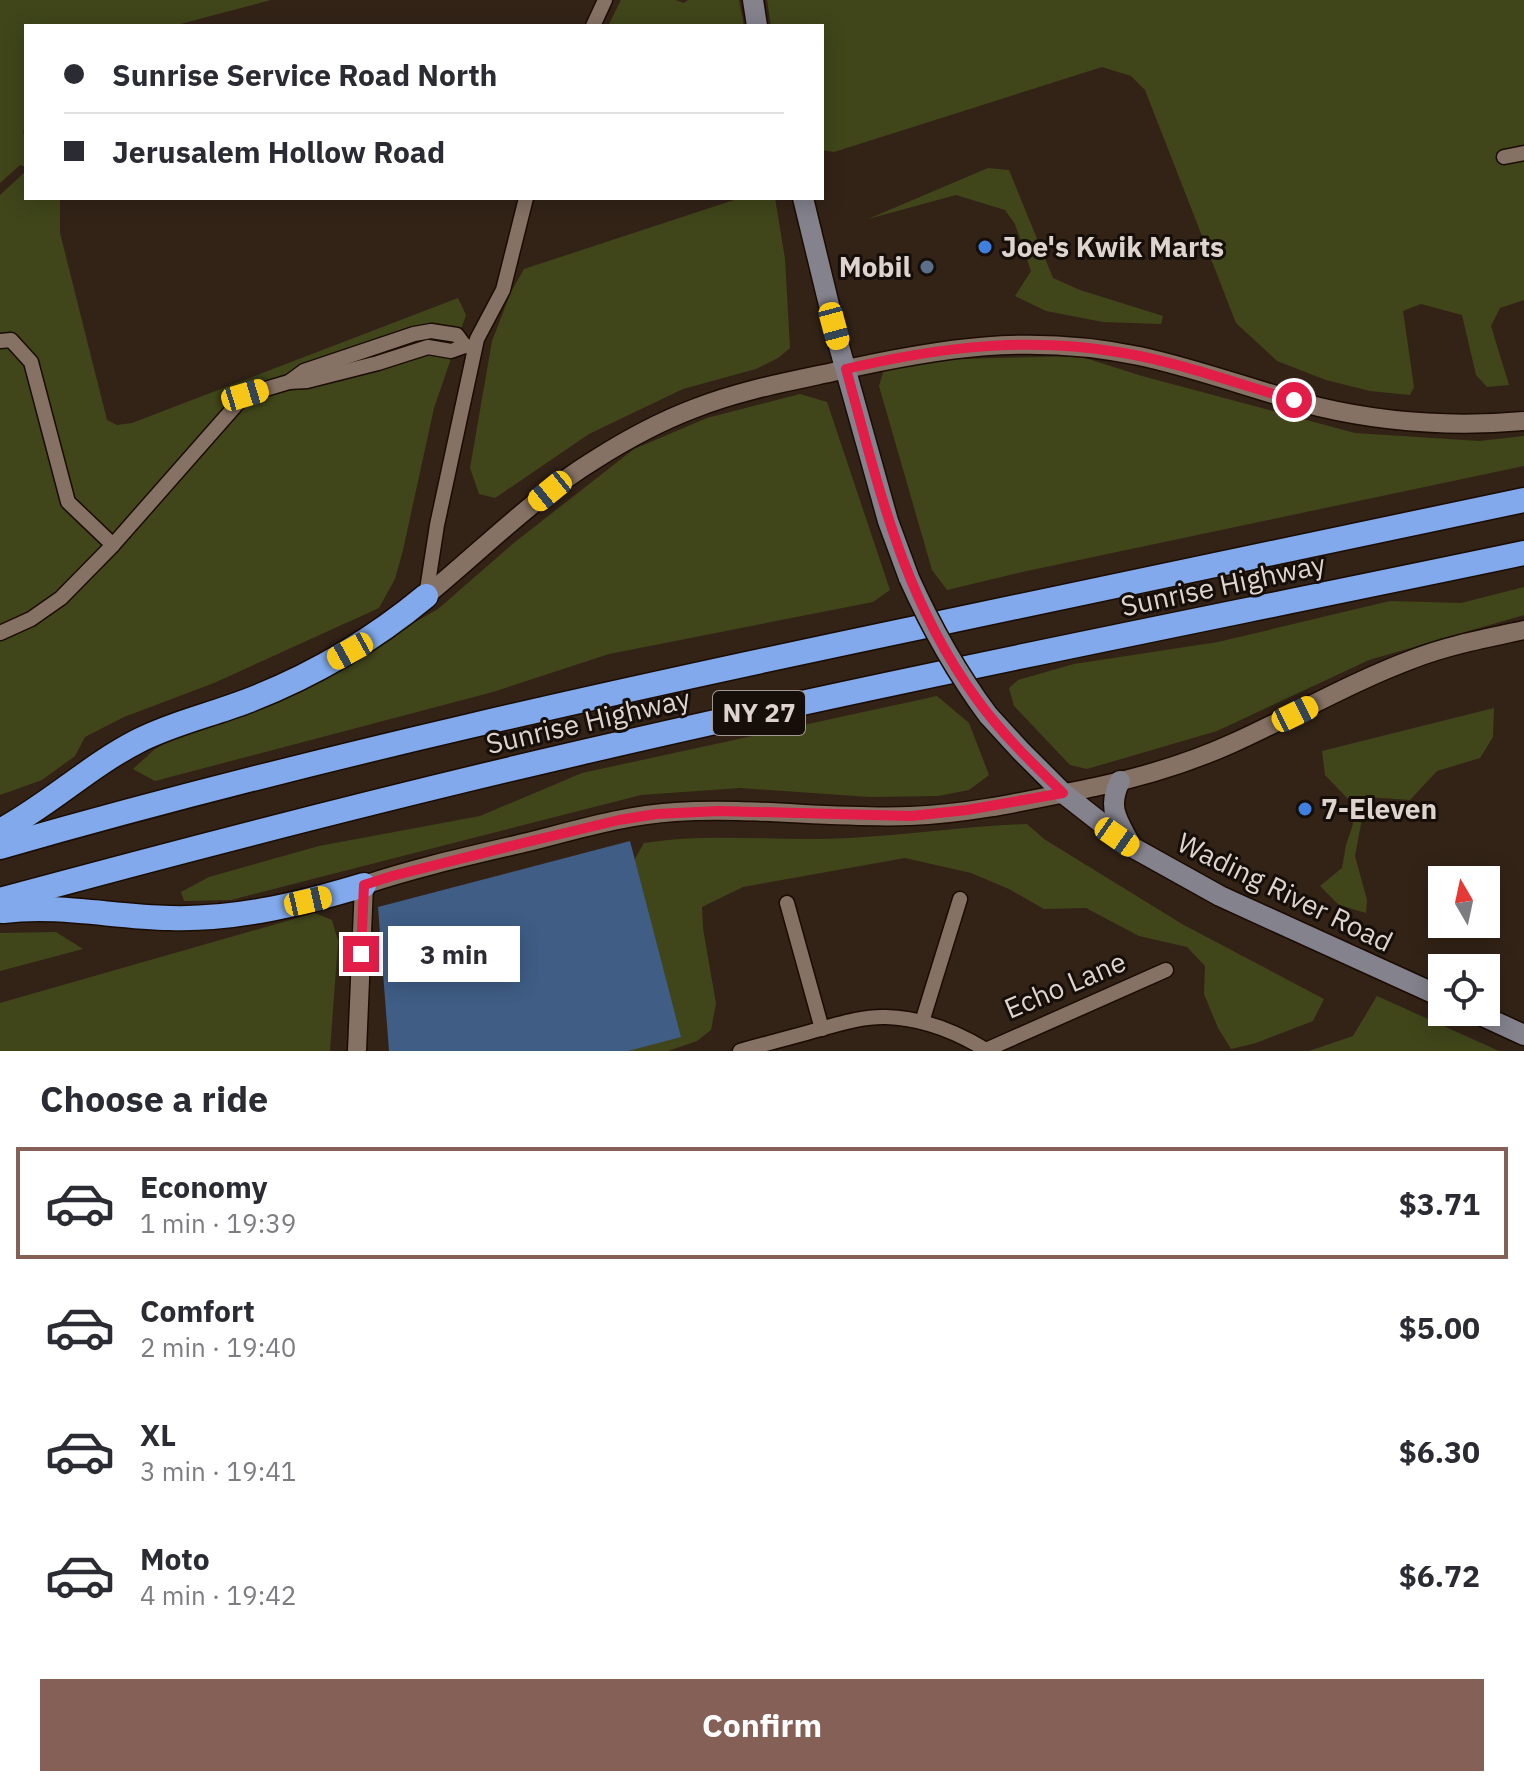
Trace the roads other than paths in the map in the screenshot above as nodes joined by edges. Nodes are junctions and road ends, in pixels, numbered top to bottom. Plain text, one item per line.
1 (605, 0) edge
2 (753, 0) edge
3 (594, 24) edge
4 (757, 24) edge
5 (1524, 153) edge
6 (1504, 157) dead end
7 (526, 200) edge
8 (803, 200) edge
9 (0, 341) edge
10 (470, 347) junction
11 (846, 369) junction
12 (1524, 421) edge
13 (1524, 500) edge
14 (113, 545) junction
15 (1524, 553) edge
16 (426, 596) junction
17 (1524, 630) edge
18 (0, 633) edge
19 (1120, 781) junction
20 (1063, 793) junction
21 (0, 831) edge
22 (0, 847) edge
23 (1132, 847) junction
24 (364, 885) junction
25 (960, 899) dead end
26 (0, 900) edge
27 (787, 903) dead end
28 (0, 912) edge
29 (1166, 970) dead end
30 (1428, 991) edge
31 (922, 1022) junction
32 (1500, 1024) edge
33 (822, 1029) junction
34 (1524, 1035) edge
35 (749, 1050) edge
36 (986, 1050) edge
37 (357, 1051) edge

1 - 3 street
2 - 4 main road
5 - 6 street
7 - 10 street
8 - 11 main road, Wading River Road
9 - 14 street
10 - 14 street
10 - 16 street
11 - 12 street
11 - 16 street
11 - 20 main road, Wading River Road, bridge
13 - 22 highway, Sunrise Highway / NY 27
14 - 18 street
15 - 26 highway, Sunrise Highway / NY 27
16 - 21 highway
17 - 19 street
19 - 20 street
19 - 23 main road
20 - 23 main road, Wading River Road
20 - 24 street
23 - 30 main road, Wading River Road
24 - 28 highway
24 - 37 street
25 - 31 street
27 - 33 street
29 - 36 street, Echo Lane
31 - 33 street, Echo Lane
31 - 36 street, Echo Lane
32 - 34 main road
33 - 35 street, Echo Lane

